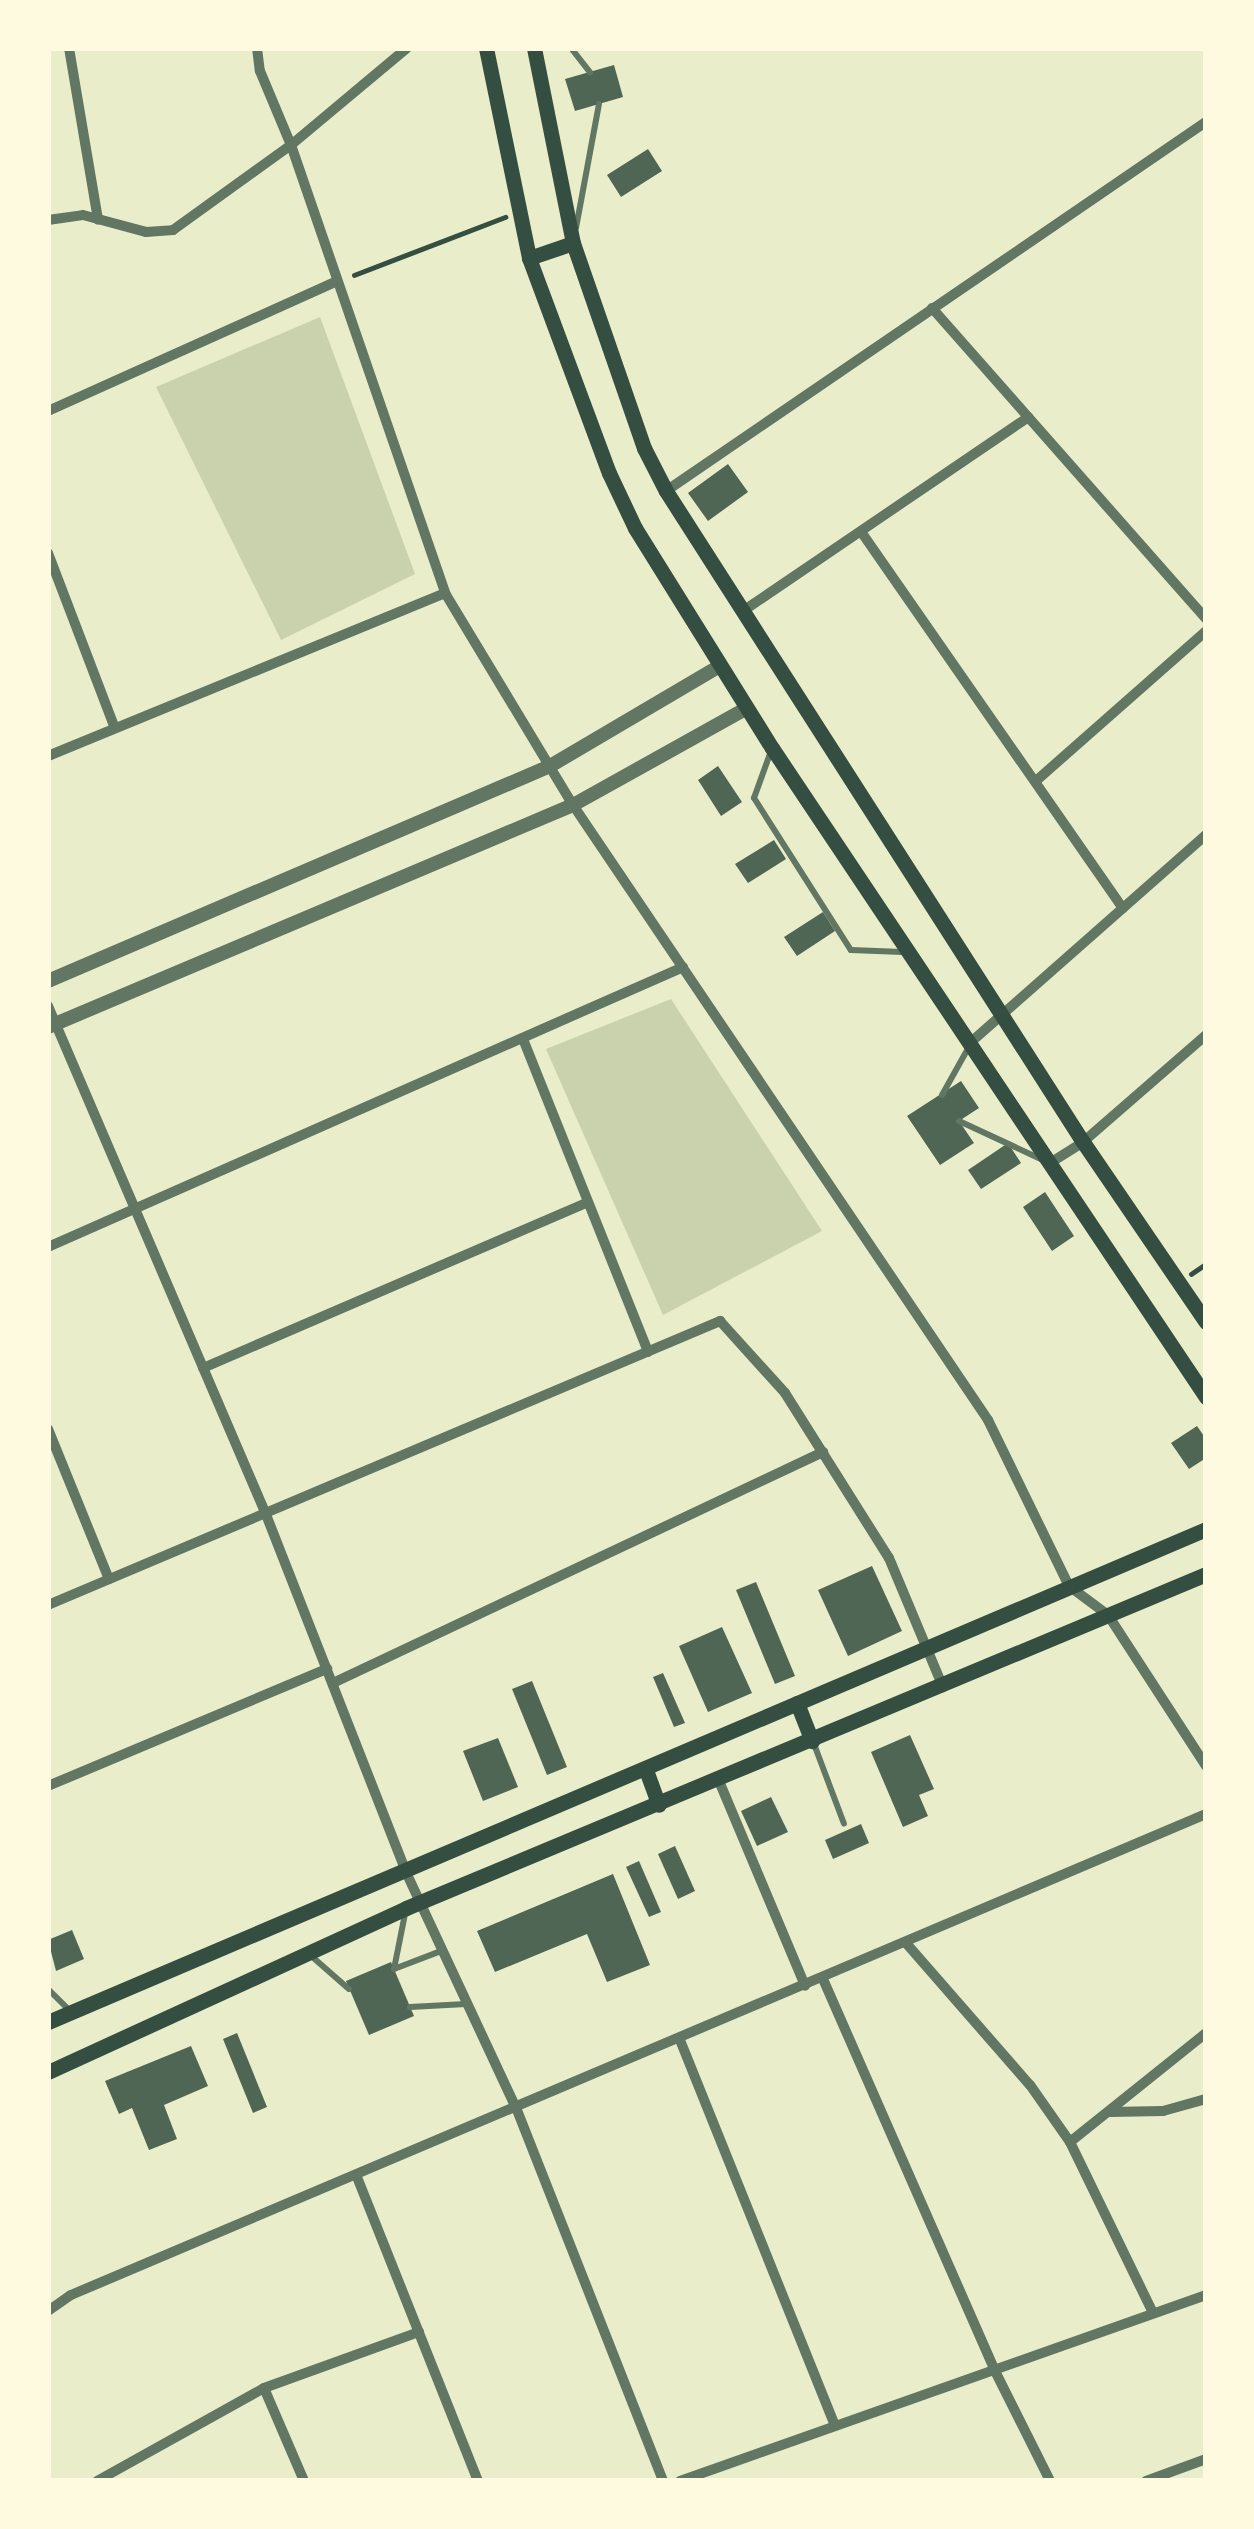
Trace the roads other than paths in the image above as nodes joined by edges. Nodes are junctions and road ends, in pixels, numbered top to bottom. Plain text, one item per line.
1 (69, 48) edge
2 (257, 48) edge
3 (407, 48) edge
4 (486, 48) edge
5 (534, 48) edge
6 (571, 48) edge
7 (590, 72) dead end
8 (599, 104) dead end
9 (1206, 122) edge
10 (291, 145) junction
11 (48, 220) edge
12 (98, 220) junction
13 (573, 243) junction
14 (529, 258) junction
15 (335, 282) junction
16 (932, 308) junction
17 (48, 411) edge
18 (1028, 417) junction
19 (666, 491) junction
20 (862, 533) junction
21 (48, 554) edge
22 (445, 593) junction
23 (742, 610) junction
24 (1206, 619) edge
25 (1206, 631) edge
26 (720, 666) junction
27 (747, 708) junction
28 (116, 728) junction
29 (772, 748) junction
30 (48, 756) edge
31 (550, 766) junction
32 (1037, 780) junction
33 (573, 805) junction
34 (1206, 835) edge
35 (1123, 908) junction
36 (910, 952) junction
37 (683, 967) junction
38 (48, 981) edge
39 (48, 1006) edge
40 (1002, 1014) junction
41 (52, 1025) edge
42 (1206, 1035) edge
43 (523, 1039) junction
44 (971, 1042) junction
45 (942, 1095) dead end
46 (959, 1121) dead end
47 (1083, 1142) junction
48 (1050, 1163) junction
49 (588, 1202) junction
50 (135, 1210) junction
51 (48, 1247) edge
52 (1206, 1322) edge
53 (648, 1352) junction
54 (203, 1368) junction
55 (1199, 1370) edge
56 (1206, 1397) edge
57 (48, 1429) edge
58 (823, 1452) junction
59 (265, 1512) junction
60 (1206, 1529) edge
61 (1206, 1574) edge
62 (110, 1579) junction
63 (1069, 1586) junction
64 (48, 1606) edge
65 (1108, 1615) junction
66 (924, 1649) junction
67 (327, 1669) junction
68 (333, 1683) junction
69 (943, 1687) junction
70 (797, 1703) junction
71 (812, 1741) junction
72 (1206, 1766) edge
73 (646, 1769) junction
74 (719, 1781) junction
75 (48, 1786) edge
76 (659, 1805) junction
77 (1206, 1814) edge
78 (844, 1825) dead end
79 (404, 1870) junction
80 (412, 1905) junction
81 (906, 1943) junction
82 (441, 1950) junction
83 (306, 1952) junction
84 (823, 1979) junction
85 (805, 1986) junction
86 (48, 1989) edge
87 (349, 1989) dead end
88 (467, 2004) junction
89 (410, 2007) dead end
90 (71, 2012) junction
91 (48, 2022) edge
92 (1206, 2033) edge
93 (680, 2040) junction
94 (48, 2072) edge
95 (1206, 2099) edge
96 (517, 2110) junction
97 (1107, 2112) junction
98 (1070, 2141) junction
99 (358, 2176) junction
100 (1206, 2295) edge
101 (48, 2311) edge
102 (1153, 2313) junction
103 (419, 2332) junction
104 (993, 2367) junction
105 (265, 2388) junction
106 (835, 2425) junction
107 (1206, 2459) edge
108 (97, 2481) edge
109 (304, 2481) edge
110 (478, 2481) edge
111 (663, 2481) edge
112 (680, 2481) edge
113 (1050, 2481) edge
114 (1146, 2481) edge

1 - 12 street
2 - 10 street
3 - 10 street
4 - 14 main road
5 - 13 main road
6 - 7 lane
8 - 13 lane
9 - 16 street
10 - 12 street
10 - 15 street
11 - 12 street
13 - 14 main road
13 - 19 main road
14 - 26 main road
15 - 17 street
15 - 22 street
16 - 18 street
16 - 19 street
18 - 20 street
18 - 24 street
19 - 23 main road
20 - 23 street
20 - 32 street
21 - 28 street
22 - 28 street
22 - 31 street
23 - 40 main road
25 - 32 street
26 - 27 main road
26 - 31 street
27 - 29 main road
27 - 33 street
28 - 30 street
29 - 36 main road
29 - 36 lane
31 - 33 street
31 - 38 street
32 - 35 street
33 - 37 street
33 - 41 street
34 - 35 street
35 - 40 street
36 - 44 main road
37 - 43 street
37 - 63 street
39 - 41 street
40 - 44 street
40 - 47 main road
41 - 50 street
42 - 47 street
43 - 49 street
43 - 50 street
44 - 45 lane
44 - 48 main road
46 - 48 lane
47 - 48 street
47 - 52 main road
48 - 55 main road
49 - 53 street
49 - 54 street
50 - 51 street
50 - 54 street
53 - 58 street
53 - 59 street
54 - 59 street
55 - 56 main road
57 - 62 street
58 - 66 street
58 - 68 street
59 - 62 street
59 - 67 street
60 - 63 main road
61 - 65 main road
62 - 64 street
63 - 65 street
63 - 66 main road
65 - 69 main road
65 - 72 street
66 - 69 street
66 - 70 main road
67 - 68 street
67 - 75 street
68 - 79 street
69 - 71 main road
70 - 71 main road
70 - 73 main road
71 - 74 main road
71 - 78 lane
73 - 76 main road
73 - 79 main road
74 - 76 main road
74 - 85 street
76 - 80 main road
77 - 81 street
79 - 80 street
79 - 90 main road
80 - 82 street
80 - 82 lane
80 - 83 main road
81 - 84 street
81 - 98 street
82 - 88 street
83 - 87 lane
83 - 94 main road
84 - 85 street
84 - 104 street
85 - 93 street
86 - 90 lane
88 - 89 lane
88 - 96 street
90 - 91 main road
92 - 97 street
93 - 96 street
93 - 106 street
95 - 97 street
96 - 99 street
96 - 111 street
97 - 98 street
98 - 102 street
99 - 101 street
99 - 103 street
100 - 102 street
102 - 104 street
103 - 105 street
103 - 110 street
104 - 106 street
104 - 113 street
105 - 108 street
105 - 109 street
106 - 112 street
107 - 114 street

